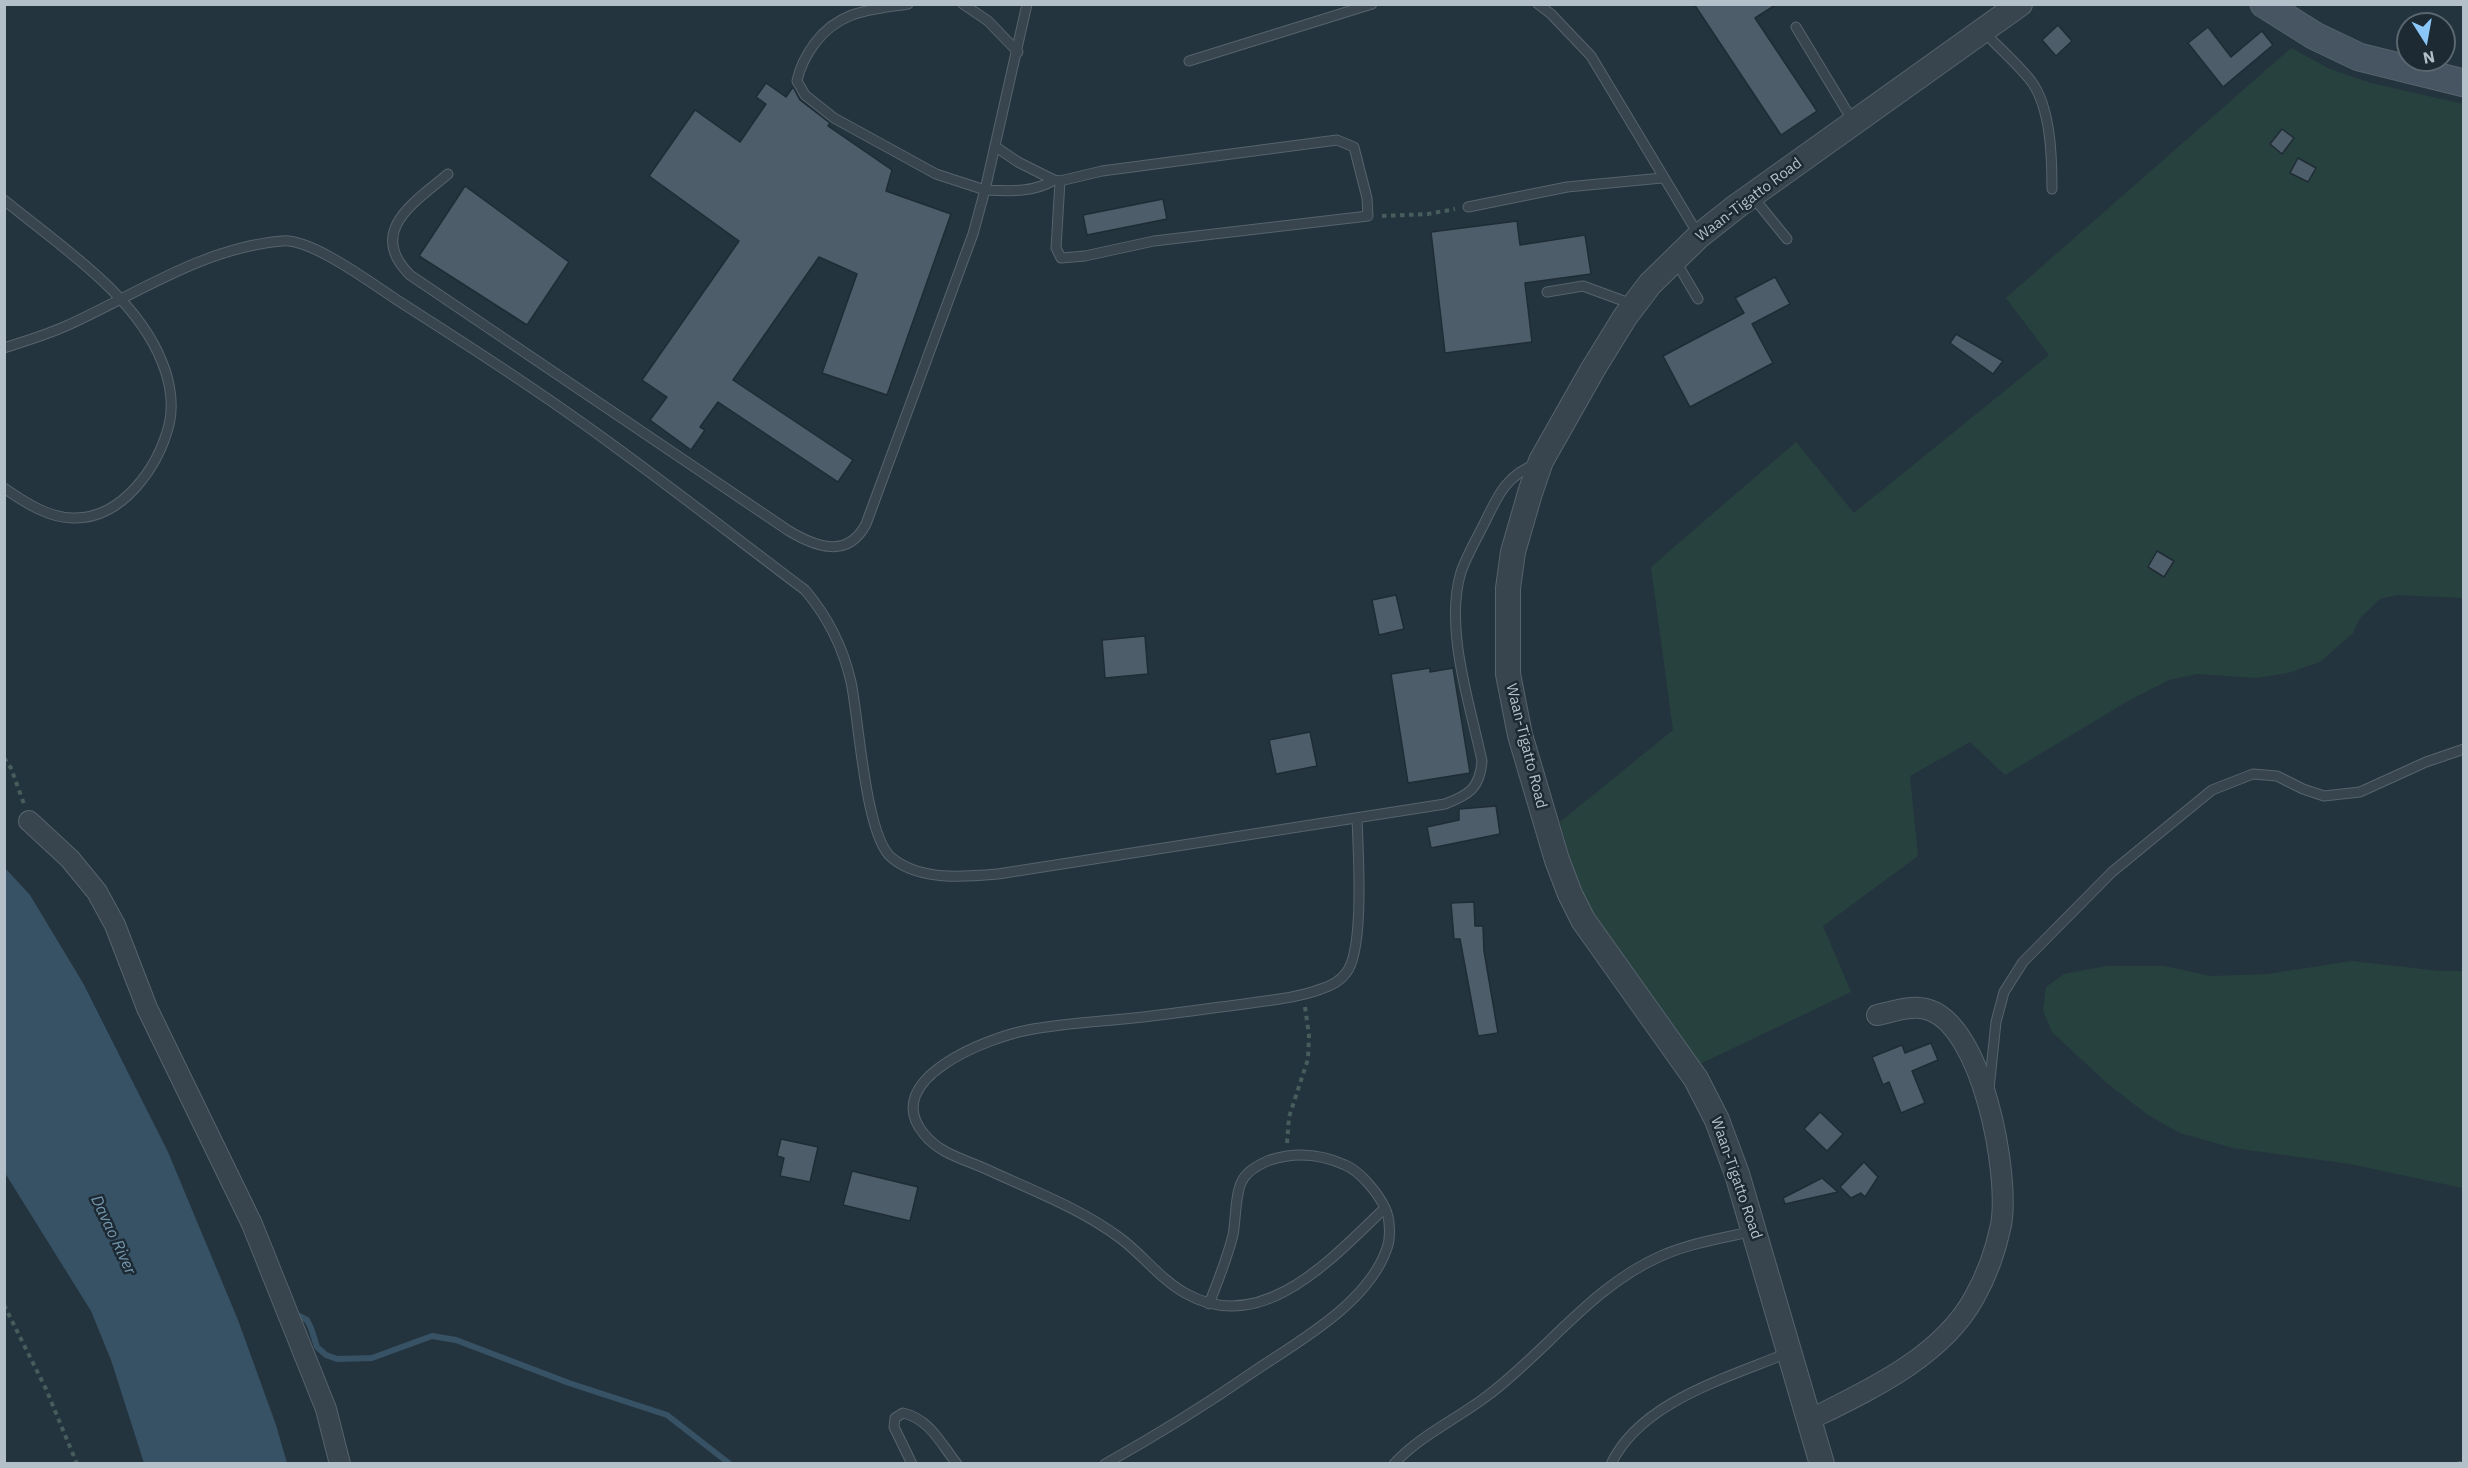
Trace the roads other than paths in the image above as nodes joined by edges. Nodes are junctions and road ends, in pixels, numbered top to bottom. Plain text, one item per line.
1 (908, 4) edge
2 (963, 4) edge
3 (1028, 4) edge
4 (1372, 4) edge
5 (1538, 4) edge
6 (2020, 4) edge
7 (2264, 4) edge
8 (1796, 27) dead end
9 (1983, 31) junction
10 (1018, 52) junction
11 (1189, 61) dead end
12 (2463, 83) edge
13 (1854, 123) junction
14 (996, 147) junction
15 (448, 174) dead end
16 (1662, 178) junction
17 (1057, 180) junction
18 (2052, 189) dead end
19 (985, 190) junction
20 (1751, 196) junction
21 (4, 200) edge
22 (1468, 207) road end
23 (1699, 236) junction
24 (1787, 239) dead end
25 (1675, 260) junction
26 (1547, 292) dead end
27 (121, 298) junction
28 (1698, 300) dead end
29 (1634, 305) junction
30 (4, 348) edge
31 (1541, 461) junction
32 (4, 488) edge
33 (2463, 749) edge
34 (1358, 818) junction
35 (29, 821) road end
36 (1877, 1015) dead end
37 (1988, 1098) junction
38 (1385, 1208) junction
39 (1755, 1231) junction
40 (1209, 1304) junction
41 (1790, 1352) junction
42 (1809, 1420) junction
43 (340, 1464) edge
44 (912, 1464) edge
45 (957, 1464) edge
46 (1105, 1464) edge
47 (1394, 1464) edge
48 (1611, 1464) edge
49 (1821, 1464) edge

1 - 19 lane
2 - 10 lane
3 - 10 lane
4 - 11 lane
5 - 16 lane
6 - 9 street, Waan-Tigatto Road
7 - 12 main road
8 - 13 lane
9 - 13 street, Waan-Tigatto Road
9 - 18 lane
10 - 14 lane
13 - 20 street, Waan-Tigatto Road
14 - 17 lane
14 - 19 lane
15 - 19 lane
16 - 22 lane
16 - 23 lane
17 - 17 lane
17 - 19 lane
20 - 23 street, Waan-Tigatto Road
20 - 24 lane
21 - 27 lane
23 - 25 street, Waan-Tigatto Road
25 - 28 lane
25 - 29 street, Waan-Tigatto Road
26 - 29 lane
27 - 30 lane
27 - 32 lane
27 - 34 lane
29 - 31 street, Waan-Tigatto Road
31 - 34 lane
31 - 39 street, Waan-Tigatto Road
33 - 37 lane
34 - 40 lane
35 - 43 street
36 - 37 street
37 - 42 street
38 - 40 lane
38 - 40 lane
38 - 46 lane
39 - 41 street, Waan-Tigatto Road
39 - 47 lane
41 - 42 street, Waan-Tigatto Road
41 - 48 lane
42 - 49 street, Waan-Tigatto Road
44 - 45 lane

